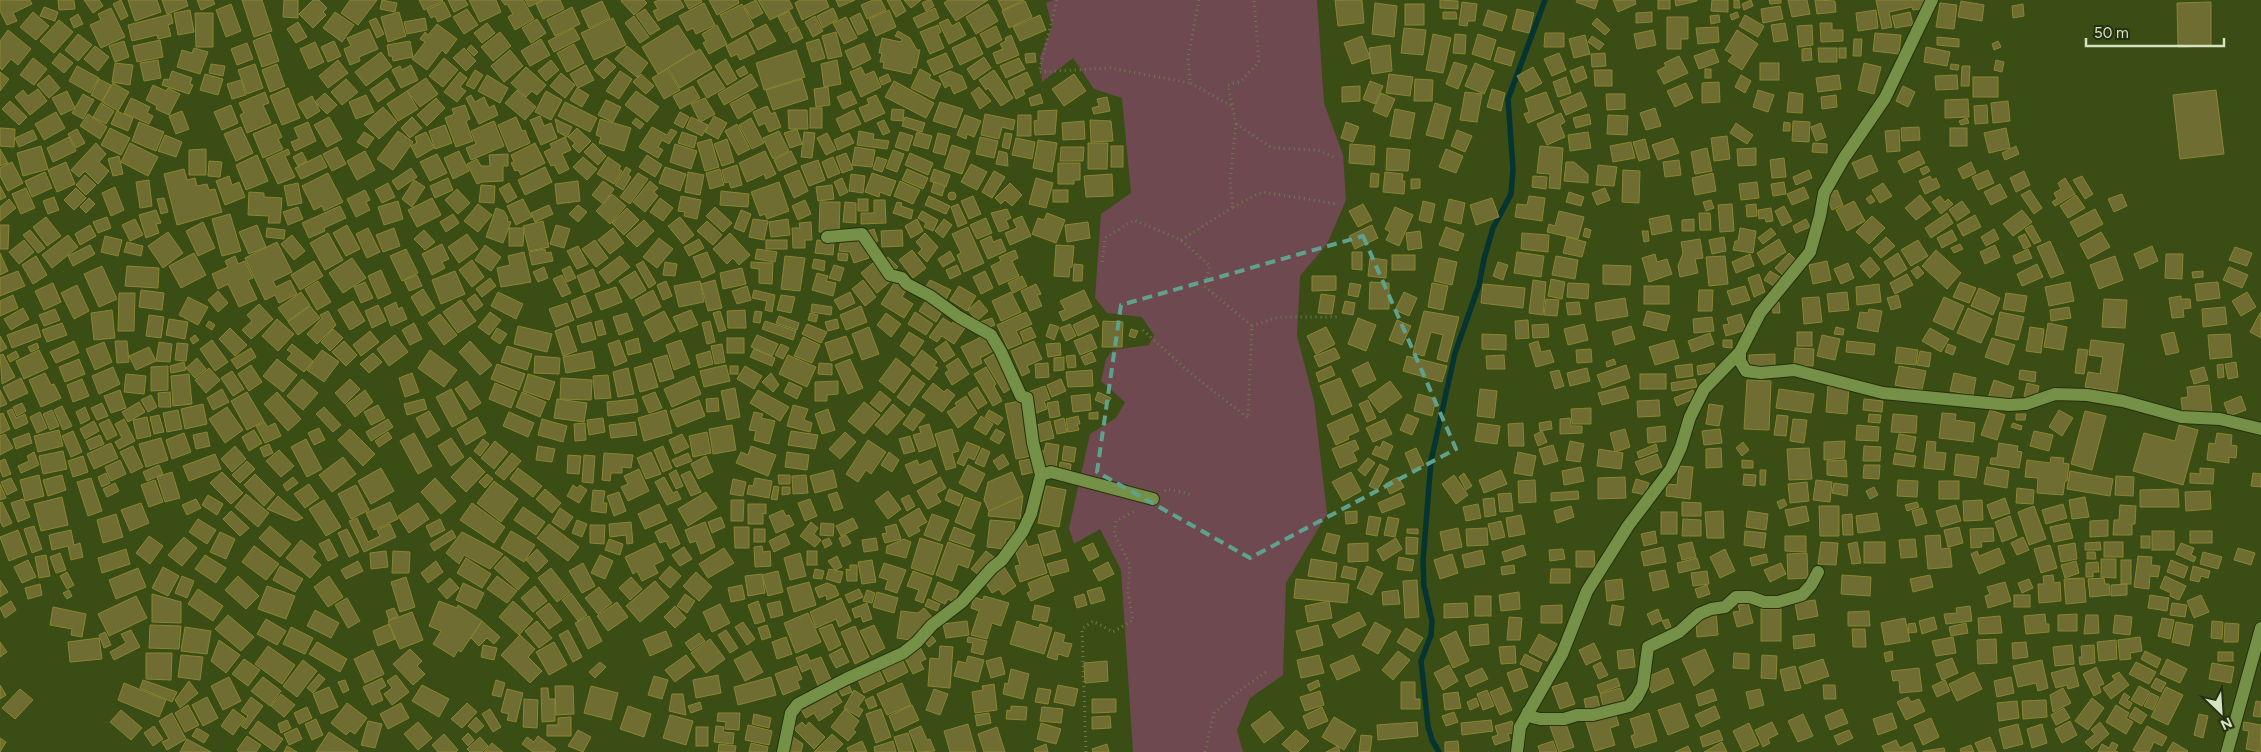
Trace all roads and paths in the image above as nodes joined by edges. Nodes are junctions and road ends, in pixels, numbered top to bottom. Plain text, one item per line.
1 (1057, 0) edge
2 (1198, 0) edge
3 (1254, 0) edge
4 (1932, 0) edge
5 (1190, 84) junction
6 (1233, 106) junction
7 (1236, 124) junction
8 (1334, 157) dead end
9 (1338, 204) dead end
10 (1233, 207) junction
11 (827, 237) dead end
12 (1181, 240) junction
13 (1102, 262) dead end
14 (1338, 317) dead end
15 (1252, 326) junction
16 (1143, 330) dead end
17 (1740, 352) junction
18 (2261, 429) edge
19 (1041, 475) junction
20 (1193, 496) dead end
21 (1153, 499) junction
22 (1818, 572) dead end
23 (2261, 628) edge
24 (1266, 672) dead end
25 (1528, 712) junction
26 (783, 752) edge
27 (1086, 752) edge
28 (1205, 752) edge
29 (1517, 752) edge
30 (2227, 752) edge

1 - 5 path
2 - 5 path
3 - 6 path
4 - 17 street
5 - 6 path
6 - 7 path
7 - 8 path
7 - 10 path
9 - 10 path
10 - 12 path
11 - 19 street
12 - 13 path
12 - 15 path
14 - 15 path
15 - 16 path
17 - 18 street
17 - 25 street
19 - 21 street
19 - 26 street
20 - 21 path
21 - 27 path
22 - 25 street
23 - 30 street
24 - 28 path
25 - 29 street

